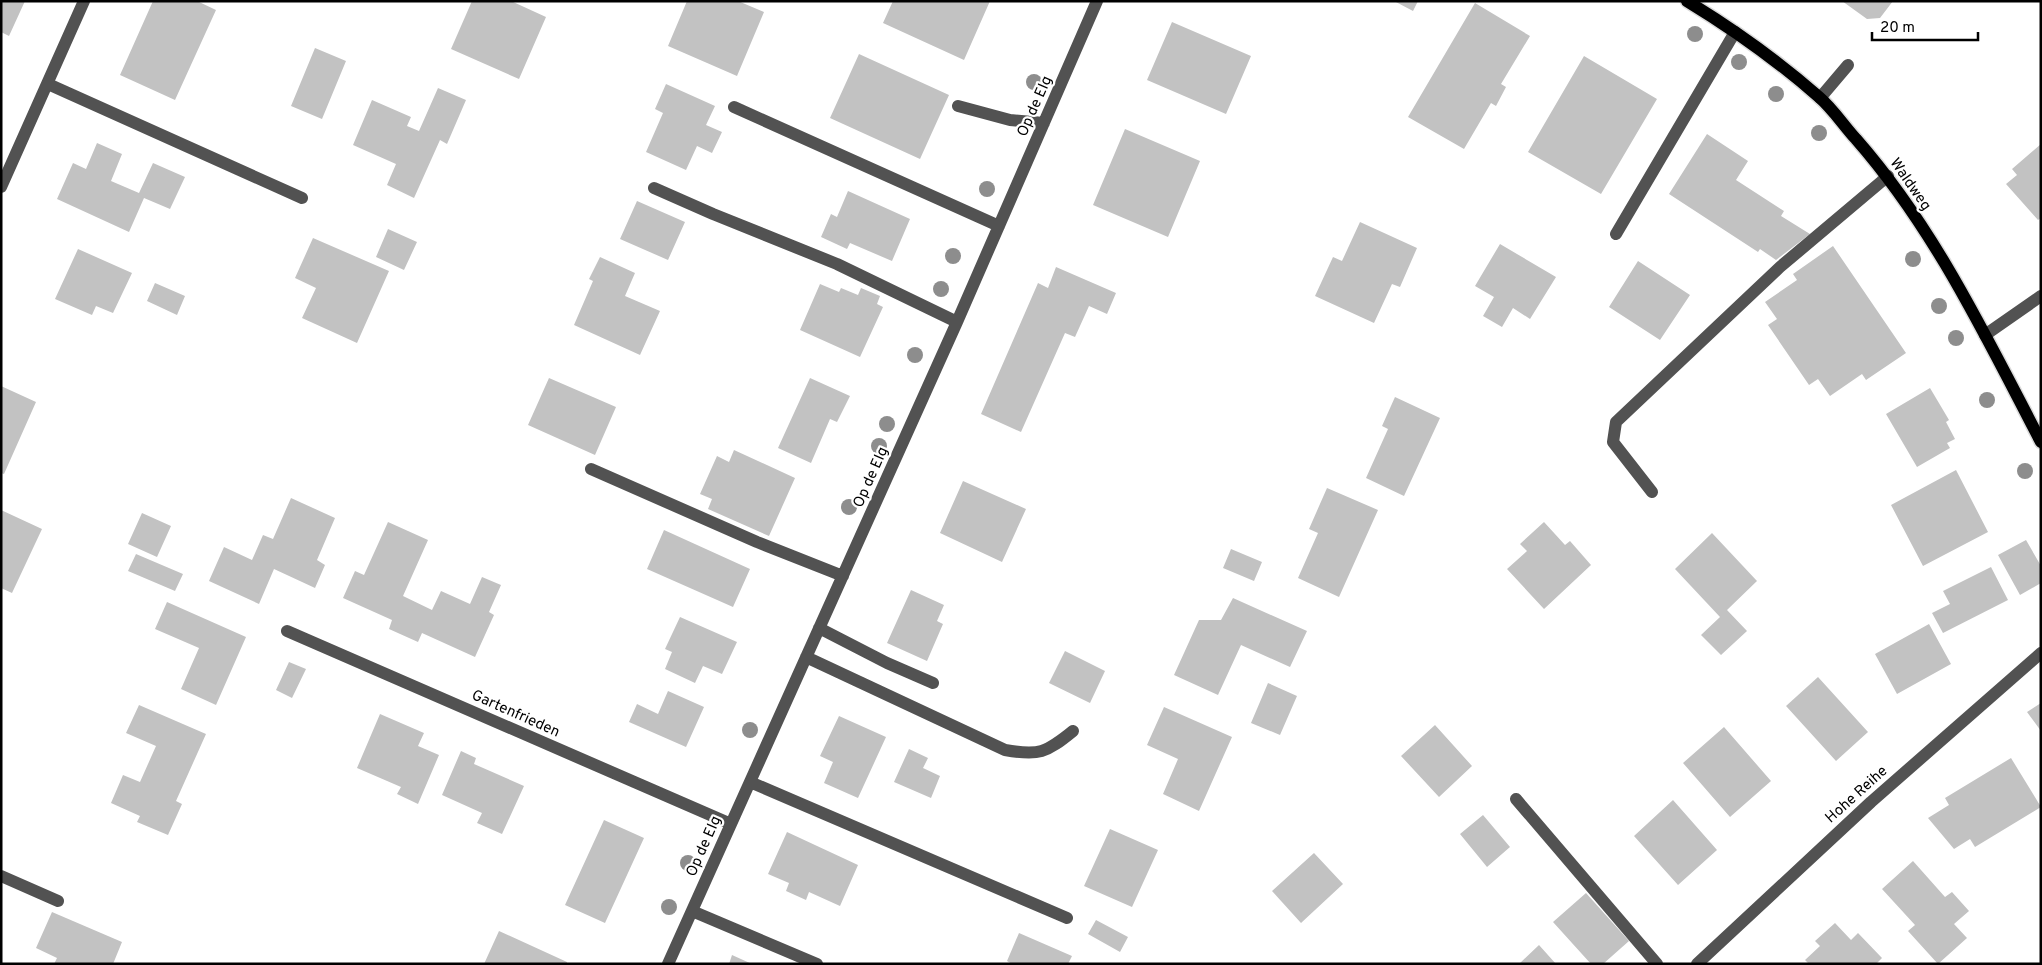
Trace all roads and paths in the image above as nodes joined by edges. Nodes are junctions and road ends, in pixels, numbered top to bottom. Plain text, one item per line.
1 (84, 1) edge
2 (1097, 1) edge
3 (1687, 1) edge
4 (1735, 32) junction
5 (1848, 65) dead end
6 (48, 84) junction
7 (1820, 98) junction
8 (734, 106) dead end
9 (958, 106) dead end
10 (1044, 123) junction
11 (1888, 176) junction
12 (1, 187) edge
13 (654, 188) dead end
14 (302, 198) dead end
15 (999, 226) junction
16 (1616, 234) dead end
17 (2041, 296) edge
18 (958, 322) junction
19 (1986, 335) junction
20 (2041, 442) edge
21 (591, 469) dead end
22 (1652, 492) dead end
23 (843, 576) junction
24 (819, 628) junction
25 (287, 631) dead end
26 (2041, 653) edge
27 (806, 657) junction
28 (933, 683) dead end
29 (1073, 731) dead end
30 (750, 782) junction
31 (1516, 799) dead end
32 (731, 824) junction
33 (1, 876) edge
34 (58, 901) dead end
35 (692, 911) junction
36 (1067, 918) dead end
37 (668, 964) edge
38 (817, 964) edge
39 (1657, 964) edge
40 (1697, 964) edge

1 - 6 street
2 - 10 street, Op de Elg
3 - 4 main road, Waldweg
4 - 7 main road, Waldweg
4 - 16 street
5 - 7 street
6 - 12 street
6 - 14 street
7 - 11 main road, Waldweg
8 - 15 street
9 - 10 street
10 - 15 street, Op de Elg
11 - 19 main road, Waldweg
11 - 22 street
13 - 18 street
15 - 18 street, Op de Elg
17 - 19 street
18 - 23 street, Op de Elg
19 - 20 main road, Waldweg
21 - 23 street
23 - 24 street, Op de Elg
24 - 27 street, Op de Elg
24 - 28 street
25 - 32 street, Gartenfrieden
26 - 40 street, Hohe Reihe
27 - 29 street
27 - 30 street, Op de Elg
30 - 32 street, Op de Elg
30 - 36 street
31 - 39 street
32 - 35 street, Op de Elg
33 - 34 street
35 - 37 street, Op de Elg
35 - 38 street

